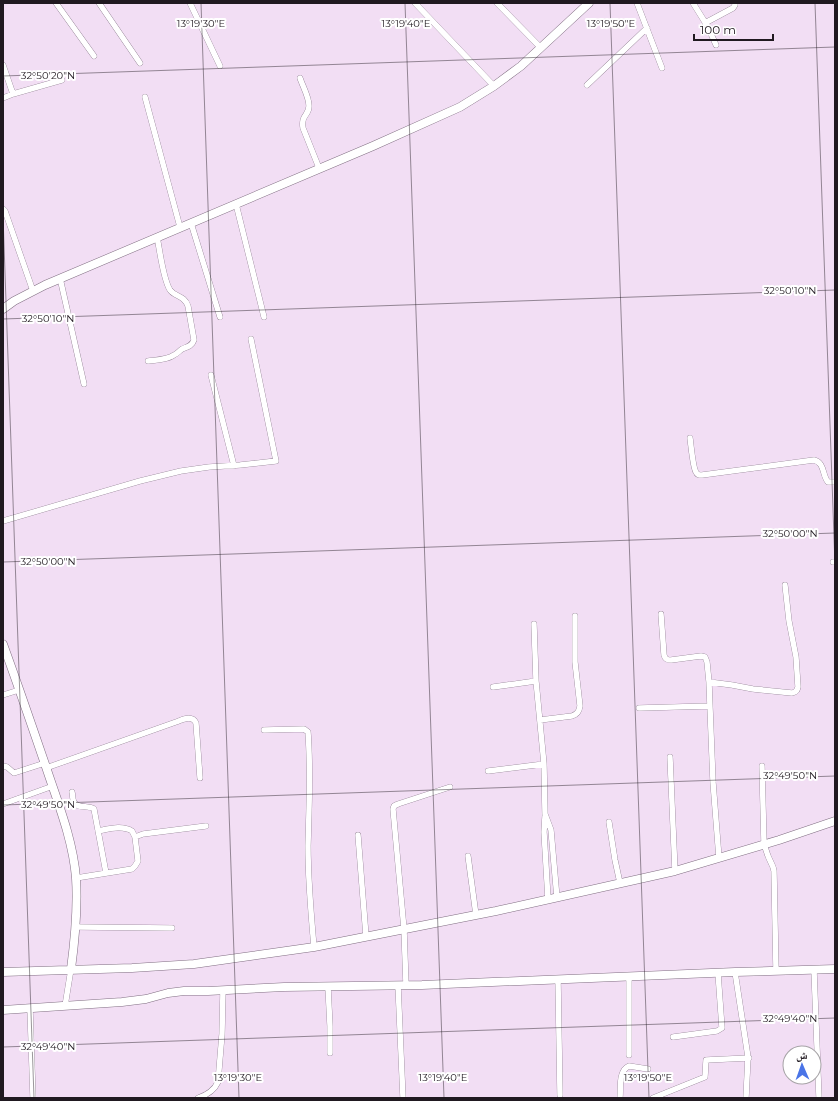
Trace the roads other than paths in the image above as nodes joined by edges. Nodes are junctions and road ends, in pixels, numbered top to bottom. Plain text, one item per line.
1 (56, 3) edge
2 (98, 3) edge
3 (190, 3) edge
4 (415, 3) edge
5 (497, 3) edge
6 (637, 3) edge
7 (693, 3) edge
8 (735, 3) edge
9 (585, 4) edge
10 (706, 23) junction
11 (647, 28) junction
12 (716, 45) dead end
13 (541, 48) junction
14 (94, 56) dead end
15 (140, 63) dead end
16 (3, 65) edge
17 (220, 66) dead end
18 (662, 68) dead end
19 (300, 78) dead end
20 (62, 80) dead end
21 (587, 85) dead end
22 (494, 86) junction
23 (13, 94) junction
24 (145, 97) dead end
25 (3, 98) edge
26 (319, 168) junction
27 (236, 204) junction
28 (3, 209) edge
29 (191, 223) junction
30 (180, 227) junction
31 (157, 237) junction
32 (60, 278) junction
33 (33, 291) junction
34 (3, 308) edge
35 (220, 317) dead end
36 (264, 317) dead end
37 (251, 338) dead end
38 (148, 361) dead end
39 (211, 375) dead end
40 (84, 384) dead end
41 (690, 438) dead end
42 (234, 466) junction
43 (835, 482) edge
44 (3, 521) edge
45 (785, 585) dead end
46 (661, 614) dead end
47 (575, 616) dead end
48 (534, 624) dead end
49 (3, 644) edge
50 (536, 680) junction
51 (710, 682) junction
52 (493, 687) dead end
53 (19, 690) junction
54 (3, 695) edge
55 (710, 706) junction
56 (639, 708) dead end
57 (540, 720) junction
58 (264, 730) dead end
59 (670, 758) dead end
60 (544, 764) junction
61 (3, 766) edge
62 (46, 766) junction
63 (762, 766) dead end
64 (488, 771) dead end
65 (200, 778) dead end
66 (53, 786) junction
67 (450, 787) dead end
68 (72, 792) dead end
69 (3, 804) edge
70 (545, 814) junction
71 (835, 821) edge
72 (609, 822) dead end
73 (206, 826) dead end
74 (98, 830) junction
75 (358, 835) dead end
76 (135, 837) junction
77 (764, 844) junction
78 (468, 856) dead end
79 (719, 858) junction
80 (675, 871) junction
81 (106, 873) junction
82 (76, 878) junction
83 (620, 883) junction
84 (557, 898) junction
85 (548, 899) junction
86 (476, 915) junction
87 (76, 927) junction
88 (172, 928) dead end
89 (404, 929) junction
90 (366, 936) junction
91 (314, 947) junction
92 (71, 969) junction
93 (835, 969) edge
94 (814, 970) junction
95 (776, 971) junction
96 (3, 972) edge
97 (736, 972) junction
98 (718, 973) junction
99 (629, 976) junction
100 (558, 979) junction
101 (402, 985) junction
102 (328, 987) junction
103 (223, 990) junction
104 (65, 1006) junction
105 (30, 1008) junction
106 (3, 1010) edge
107 (673, 1037) dead end
108 (330, 1053) dead end
109 (629, 1055) dead end
110 (748, 1058) junction
111 (648, 1069) dead end
112 (560, 1095) dead end
113 (33, 1098) edge
114 (198, 1098) edge
115 (403, 1098) edge
116 (620, 1098) edge
117 (653, 1098) edge
118 (746, 1098) edge
119 (819, 1098) edge

1 - 14 street
2 - 15 street
3 - 17 street
4 - 22 street
5 - 13 street
6 - 11 street
7 - 10 street
8 - 10 street
9 - 13 main road
10 - 12 street
11 - 18 street
11 - 21 street
13 - 22 main road
16 - 23 street
19 - 26 street
20 - 23 street
22 - 26 main road
23 - 25 street
24 - 30 street
26 - 27 main road
27 - 29 main road
27 - 36 street
28 - 33 street
29 - 30 main road
29 - 35 street
30 - 31 main road
31 - 32 main road
31 - 38 street
32 - 33 main road
32 - 40 street
33 - 34 main road
37 - 42 street
39 - 42 street
41 - 43 street
42 - 44 street
45 - 51 street
46 - 51 street
47 - 57 street
48 - 50 street
49 - 53 main road
50 - 52 street
50 - 57 street
51 - 55 street
53 - 54 street
53 - 62 main road
55 - 56 street
55 - 79 street
57 - 60 street
58 - 91 street
59 - 80 street
60 - 64 street
60 - 70 street
61 - 62 street
62 - 65 street
62 - 66 main road
63 - 77 street
66 - 69 street
66 - 82 main road
67 - 89 street
68 - 74 street
70 - 84 street
70 - 85 street
71 - 77 main road
72 - 83 street
73 - 76 street
74 - 76 street
74 - 81 street
75 - 90 street
76 - 81 street
77 - 79 main road
77 - 95 street
78 - 86 street
79 - 80 main road
80 - 83 main road
81 - 82 street
82 - 87 main road
83 - 84 main road
84 - 85 main road
85 - 86 main road
86 - 89 main road
87 - 88 street
87 - 92 main road
89 - 90 main road
89 - 101 street
90 - 91 main road
91 - 92 main road
92 - 96 main road
92 - 104 street
93 - 94 main road
94 - 95 main road
94 - 119 street
95 - 97 main road
97 - 98 main road
97 - 110 street
98 - 99 main road
98 - 107 street
99 - 100 main road
99 - 109 street
100 - 101 main road
100 - 112 street
101 - 102 main road
101 - 115 street
102 - 103 main road
102 - 108 street
103 - 104 main road
103 - 114 street
104 - 105 main road
105 - 106 main road
105 - 113 street
110 - 117 street
110 - 118 street
111 - 116 street

